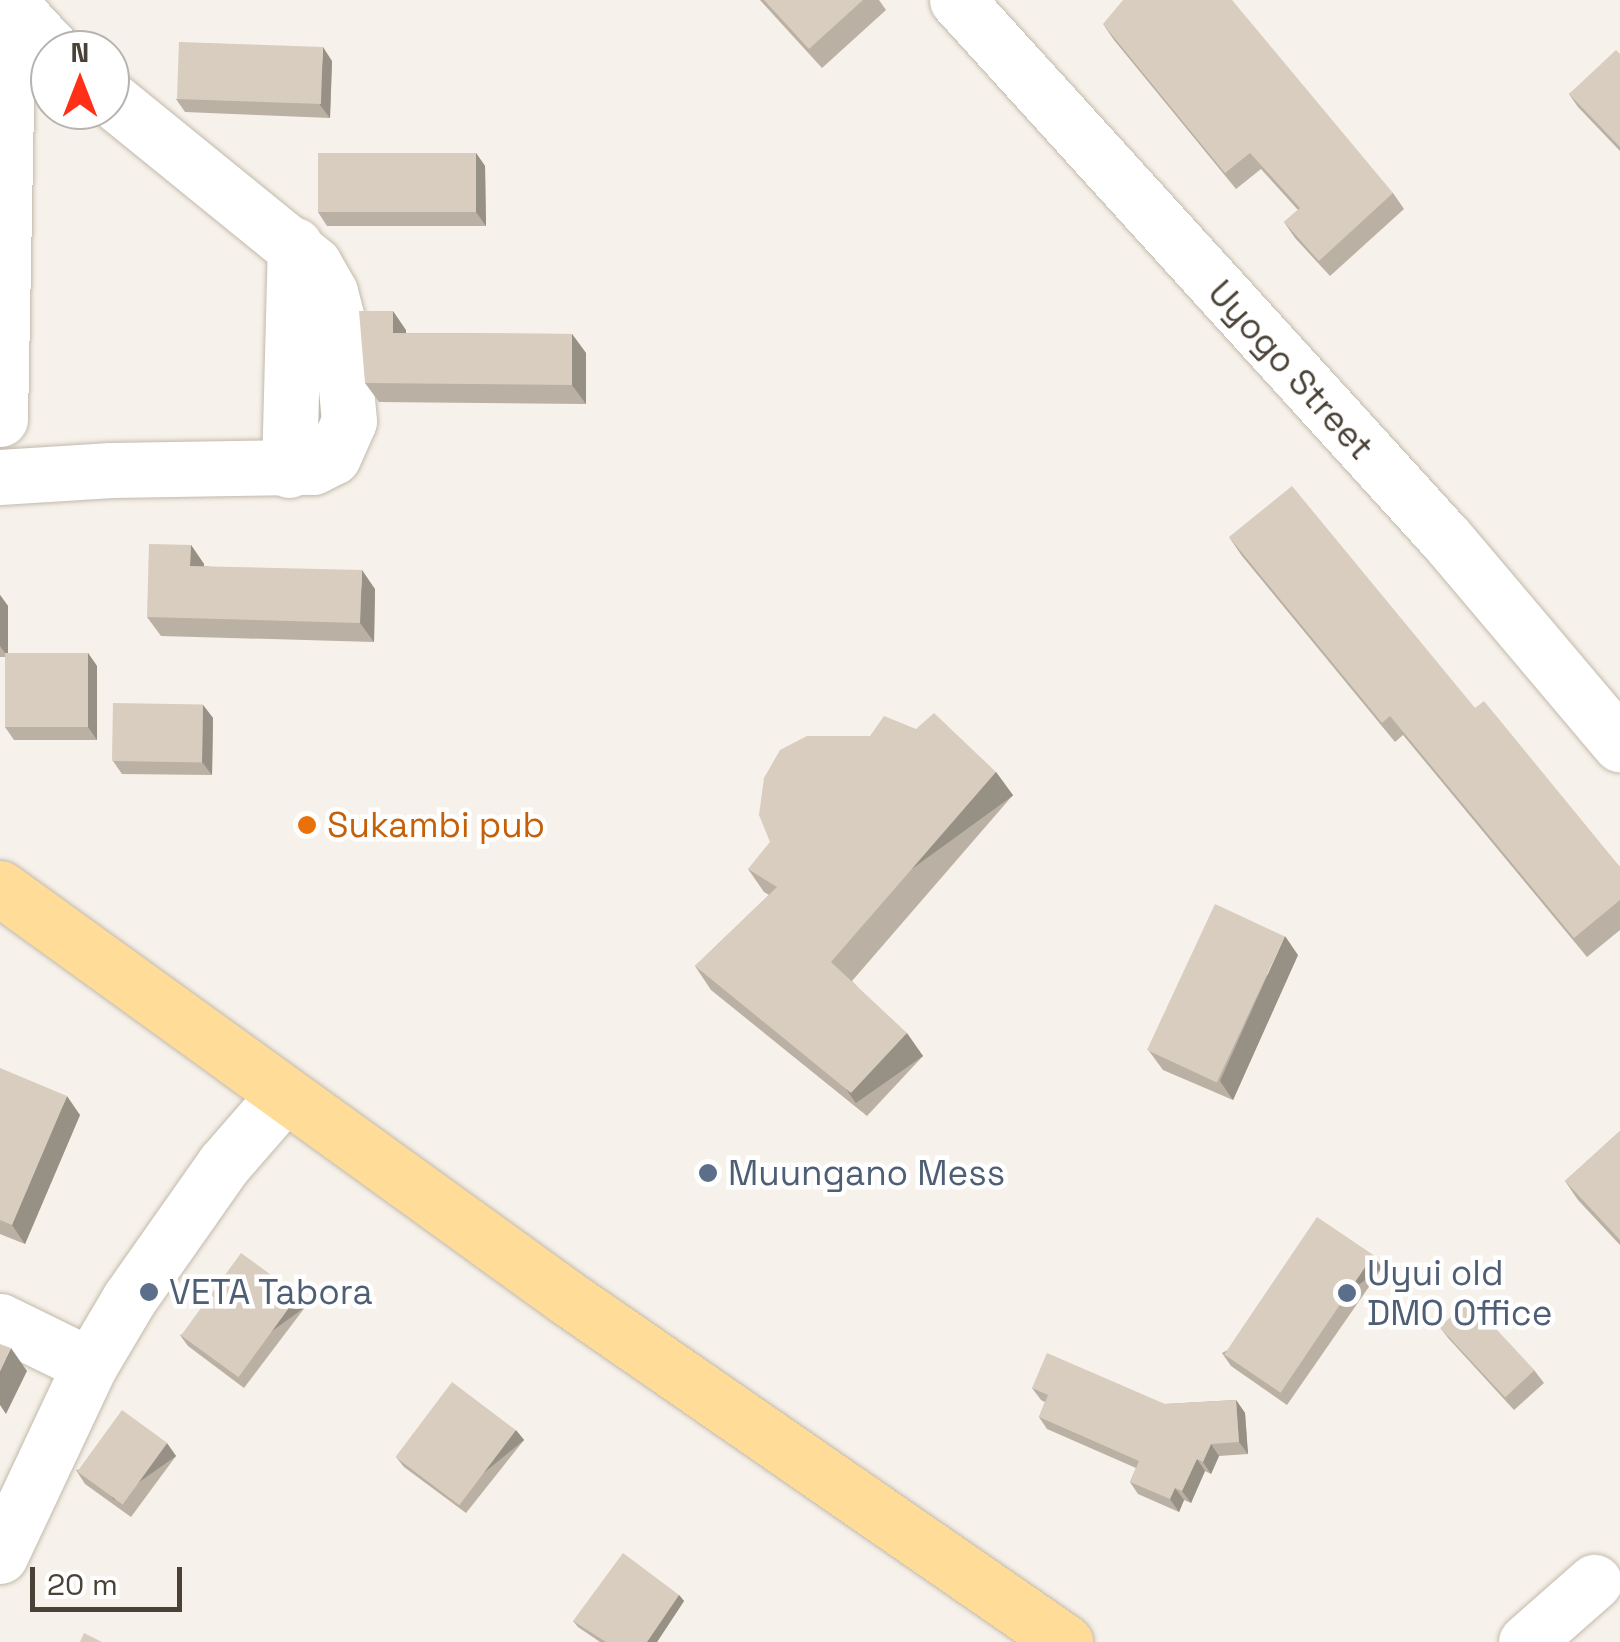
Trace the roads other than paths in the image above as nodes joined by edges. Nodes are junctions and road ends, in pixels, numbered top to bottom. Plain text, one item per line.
1 (957, 0) edge
2 (8, 1) edge
3 (35, 30) edge
4 (130, 114) edge
5 (0, 419) edge
6 (0, 478) edge
7 (1620, 744) edge
8 (0, 888) edge
9 (284, 1095) junction
10 (0, 1321) edge
11 (90, 1365) junction
12 (0, 1556) edge
13 (1594, 1582) dead end
14 (1065, 1642) edge
15 (1526, 1642) edge

1 - 7 street, Uyogo Street
2 - 3 street
2 - 5 street
4 - 6 street
8 - 9 main road
9 - 11 street
9 - 14 main road
10 - 11 street
11 - 12 street
13 - 15 street

